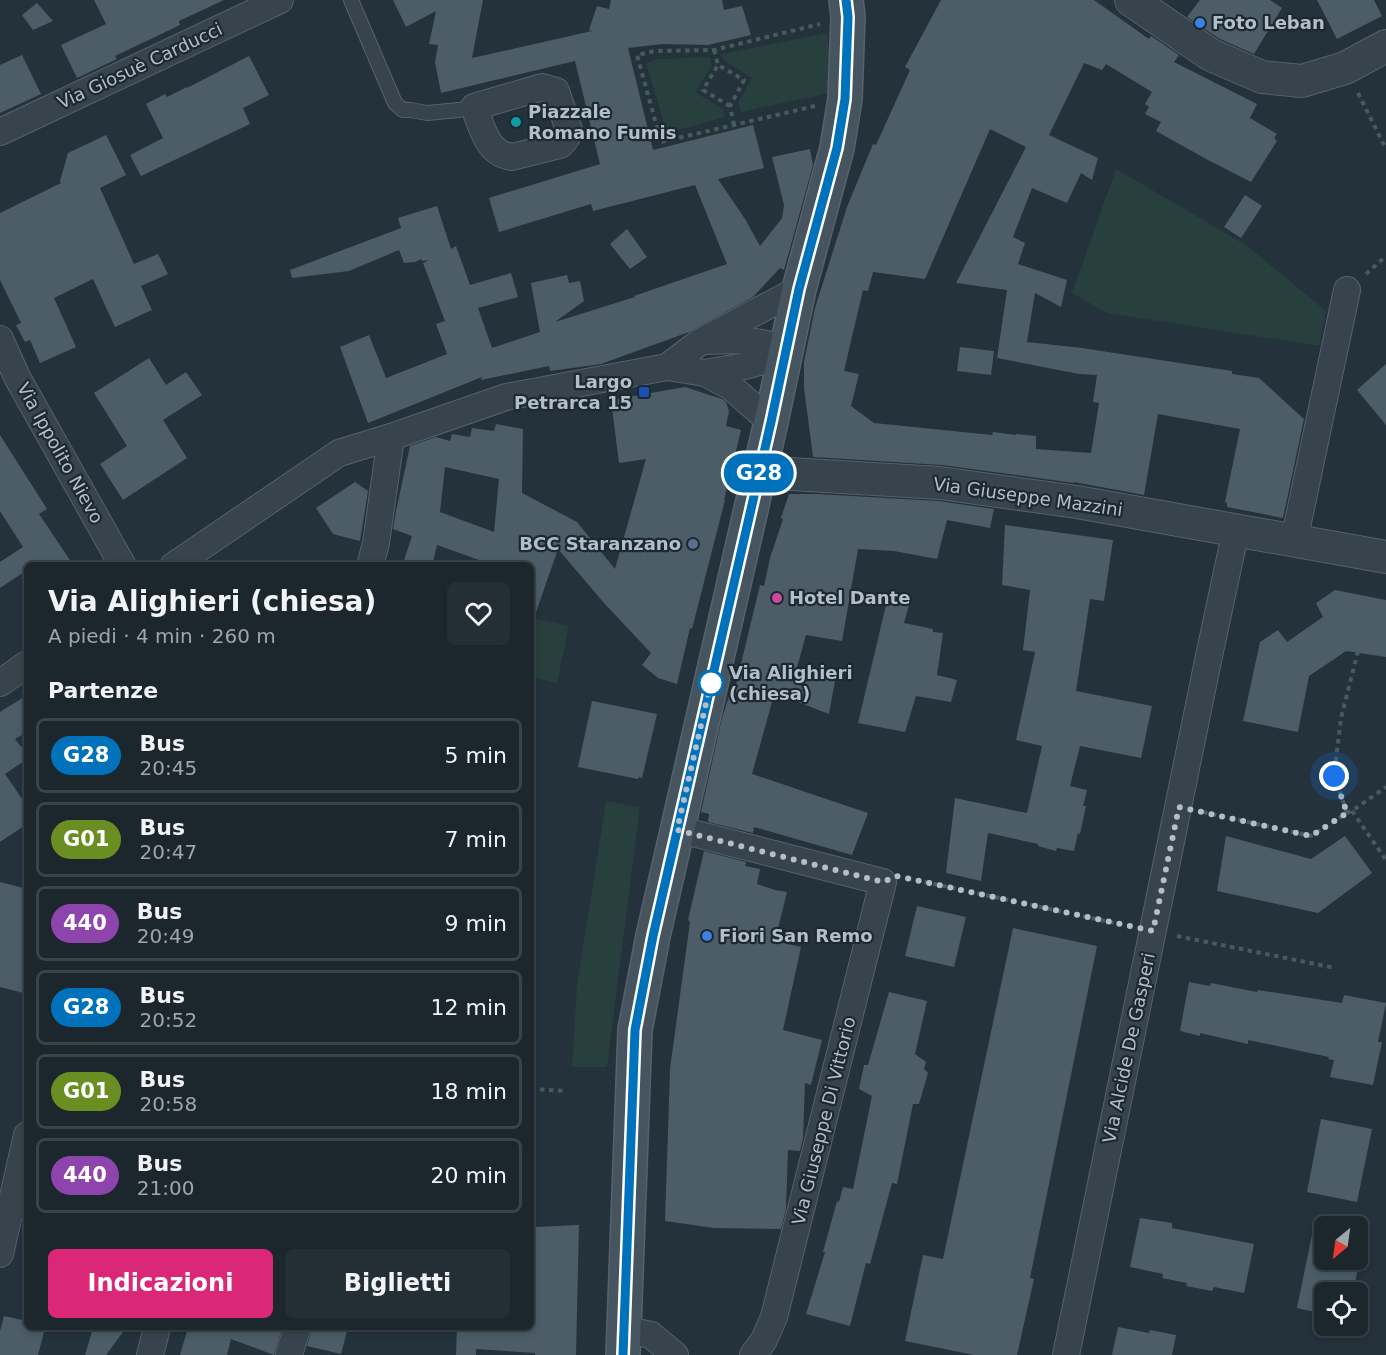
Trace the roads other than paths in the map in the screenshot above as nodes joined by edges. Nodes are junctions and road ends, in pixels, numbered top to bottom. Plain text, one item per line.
1 (280, 0) edge
2 (351, 0) edge
3 (1131, 0) edge
4 (847, 8) edge
5 (1386, 46) edge
6 (474, 106) dead end
7 (0, 132) edge
8 (799, 289) junction
9 (1347, 290) dead end
10 (0, 339) edge
11 (700, 342) junction
12 (786, 349) junction
13 (667, 367) junction
14 (705, 373) junction
15 (771, 422) junction
16 (391, 437) junction
17 (759, 472) junction
18 (1236, 530) junction
19 (1294, 541) junction
20 (1386, 557) edge
21 (121, 562) edge
22 (179, 562) edge
23 (371, 562) edge
24 (24, 666) edge
25 (0, 682) edge
26 (677, 830) junction
27 (24, 1149) edge
28 (0, 1254) edge
29 (157, 1330) edge
30 (296, 1330) edge
31 (623, 1342) edge
32 (150, 1355) edge
33 (289, 1355) edge
34 (675, 1355) edge
35 (753, 1355) edge
36 (1066, 1355) edge

1 - 7 street, Via Giosuè Carducci
2 - 6 lane
3 - 5 street
4 - 8 main road
8 - 11 street
8 - 12 main road
9 - 19 street
10 - 21 street, Via Ippolito Nievo
11 - 12 street
11 - 13 street
12 - 14 street
12 - 15 main road
13 - 14 street
13 - 16 street
14 - 15 street
15 - 17 main road
16 - 22 street
16 - 23 street
17 - 18 street, Via Giuseppe Mazzini
17 - 26 main road
18 - 19 street, Via Giuseppe Mazzini
18 - 36 street, Via Alcide De Gasperi
19 - 20 street, Via Giuseppe Mazzini
24 - 25 street
26 - 31 main road
26 - 35 street, Via Giuseppe Di Vittorio
27 - 28 street
29 - 32 street
30 - 33 street
31 - 34 street

